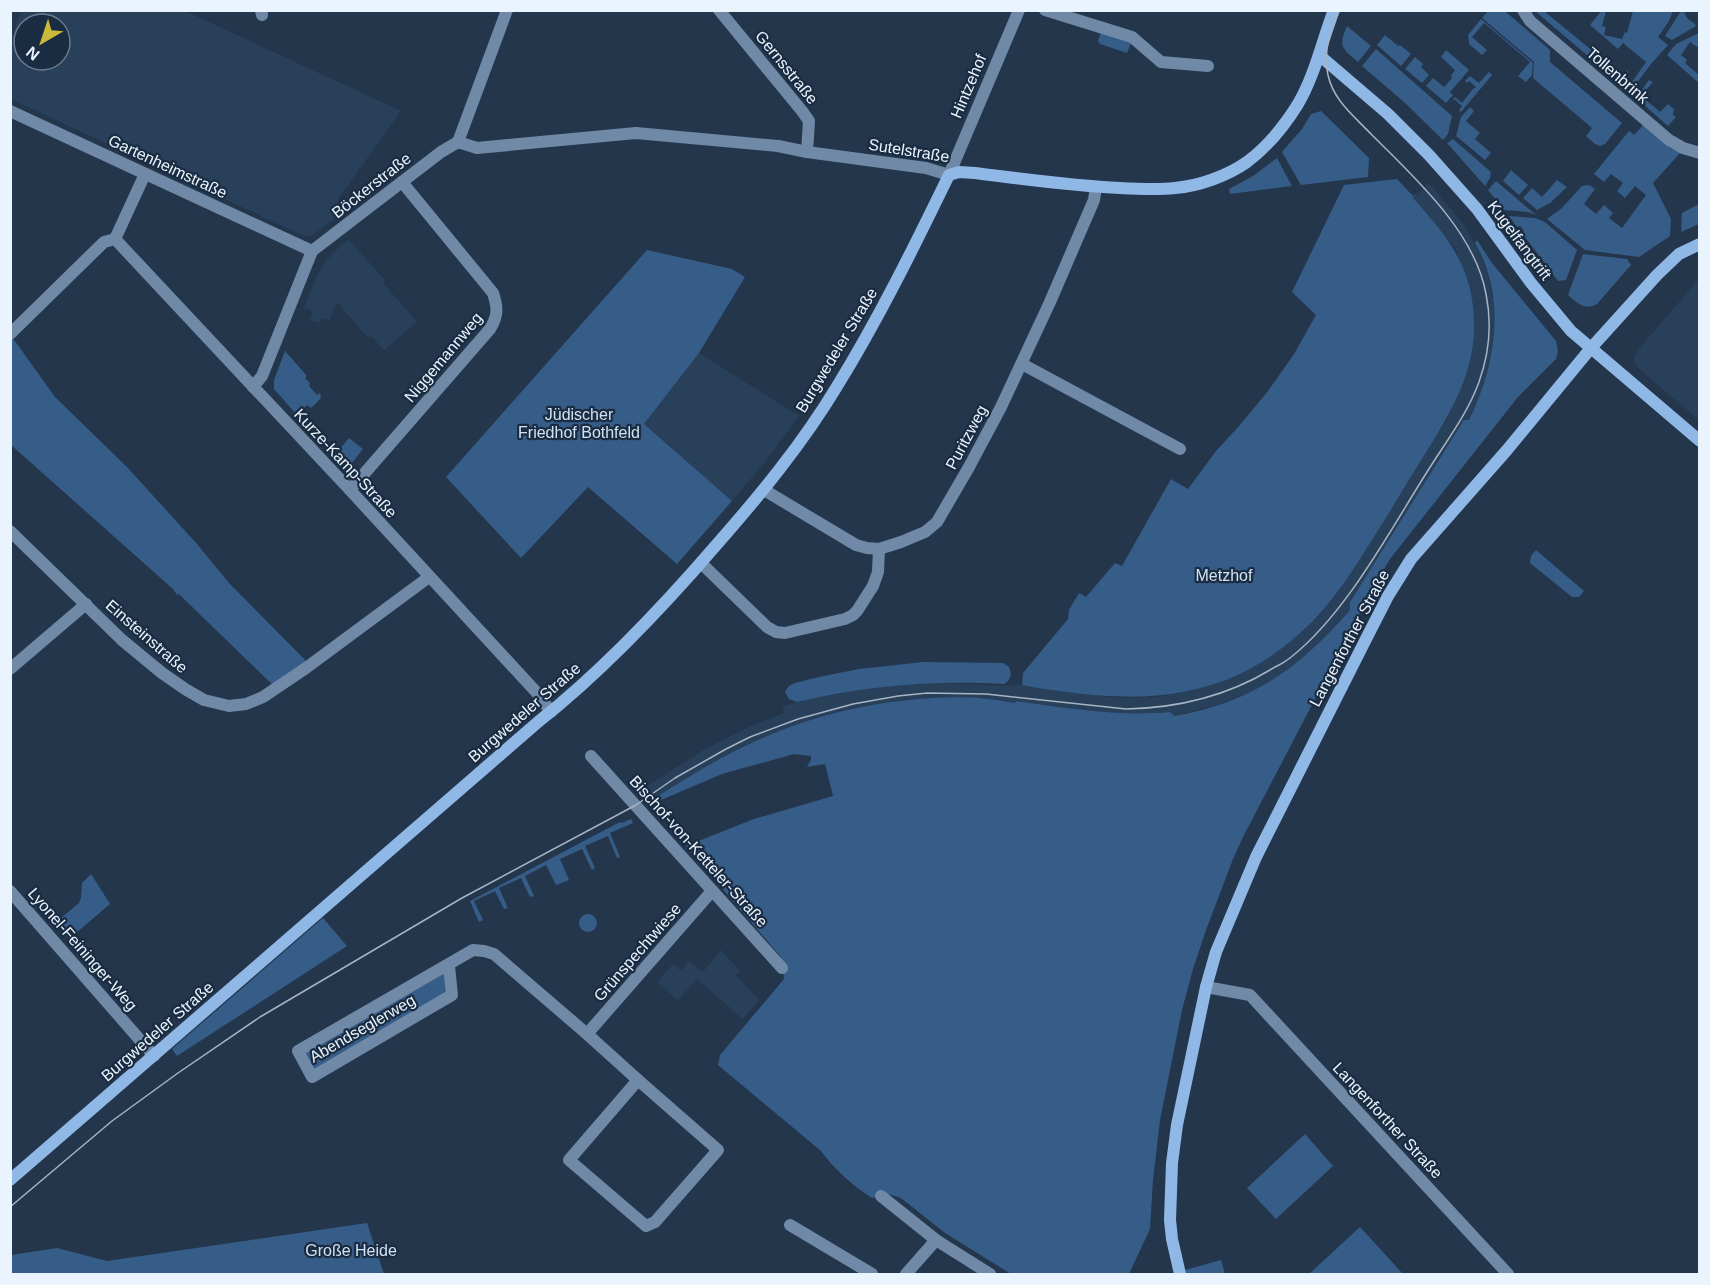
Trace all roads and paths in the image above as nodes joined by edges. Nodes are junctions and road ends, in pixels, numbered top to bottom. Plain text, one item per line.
1 (507, 10) edge
2 (719, 10) edge
3 (1019, 10) edge
4 (1045, 10) edge
5 (1334, 10) edge
6 (1523, 10) edge
7 (1319, 55) junction
8 (1208, 66) dead end
9 (10, 111) edge
10 (458, 142) junction
11 (807, 152) junction
12 (1700, 153) edge
13 (146, 174) junction
14 (949, 175) junction
15 (402, 182) junction
16 (1096, 187) junction
17 (115, 238) junction
18 (1700, 244) edge
19 (312, 251) junction
20 (10, 334) edge
21 (1591, 348) junction
22 (1022, 364) junction
23 (253, 387) junction
24 (1700, 441) edge
25 (1180, 449) dead end
26 (350, 490) junction
27 (764, 490) junction
28 (10, 531) edge
29 (879, 549) junction
30 (701, 563) junction
31 (429, 577) junction
32 (86, 604) junction
33 (10, 669) edge
34 (551, 712) junction
35 (591, 756) dead end
36 (10, 891) edge
37 (712, 891) junction
38 (449, 966) junction
39 (782, 968) dead end
40 (1206, 987) junction
41 (587, 1034) junction
42 (154, 1056) junction
43 (638, 1080) junction
44 (10, 1180) edge
45 (881, 1196) dead end
46 (789, 1225) dead end
47 (936, 1240) junction
48 (1177, 1274) edge
49 (872, 1275) edge
50 (906, 1275) edge
51 (990, 1275) edge
52 (1508, 1275) edge

1 - 10 street
2 - 11 street, Gernsstraße
3 - 14 street, Hintzehof
4 - 8 street
5 - 7 main road, Sutelstraße
6 - 12 street, Tollenbrink
7 - 16 main road, Sutelstraße
7 - 21 main road, Kugelfangtrift
9 - 13 street, Gartenheimstraße
10 - 11 street, Sutelstraße
10 - 15 street, Böckerstraße
11 - 14 street, Sutelstraße
13 - 17 street
13 - 19 street, Gartenheimstraße
14 - 16 main road, Sutelstraße
14 - 27 main road, Burgwedeler Straße
15 - 19 street, Böckerstraße
15 - 26 street, Niggemannweg
16 - 22 street, Puritzweg
17 - 20 street
17 - 23 street, Kurze-Kamp-Straße
18 - 21 main road, Langenforther Straße
19 - 23 street
21 - 24 main road, Kugelfangtrift
21 - 40 main road, Langenforther Straße
22 - 25 street
22 - 29 street, Puritzweg
23 - 26 street, Kurze-Kamp-Straße
26 - 31 street, Kurze-Kamp-Straße
27 - 29 street
27 - 30 main road, Burgwedeler Straße
28 - 32 street, Einsteinstraße
29 - 30 street
30 - 34 main road, Burgwedeler Straße
31 - 32 street, Einsteinstraße
31 - 34 street, Kurze-Kamp-Straße
32 - 33 street
34 - 42 main road, Burgwedeler Straße
35 - 37 street, Bischof-von-Ketteler-Straße
36 - 42 street, Lyonel-Feininger-Weg
37 - 39 street, Bischof-von-Ketteler-Straße
37 - 41 street, Grünspechtwiese
38 - 38 street, Abendseglerweg
38 - 41 street, Abendseglerweg
40 - 48 main road, Langenforther Straße
40 - 52 street, Langenforther Straße
41 - 43 street, Abendseglerweg
42 - 44 main road, Burgwedeler Straße
43 - 43 street, Abendseglerweg
45 - 47 street
46 - 49 street
47 - 50 street
47 - 51 street

